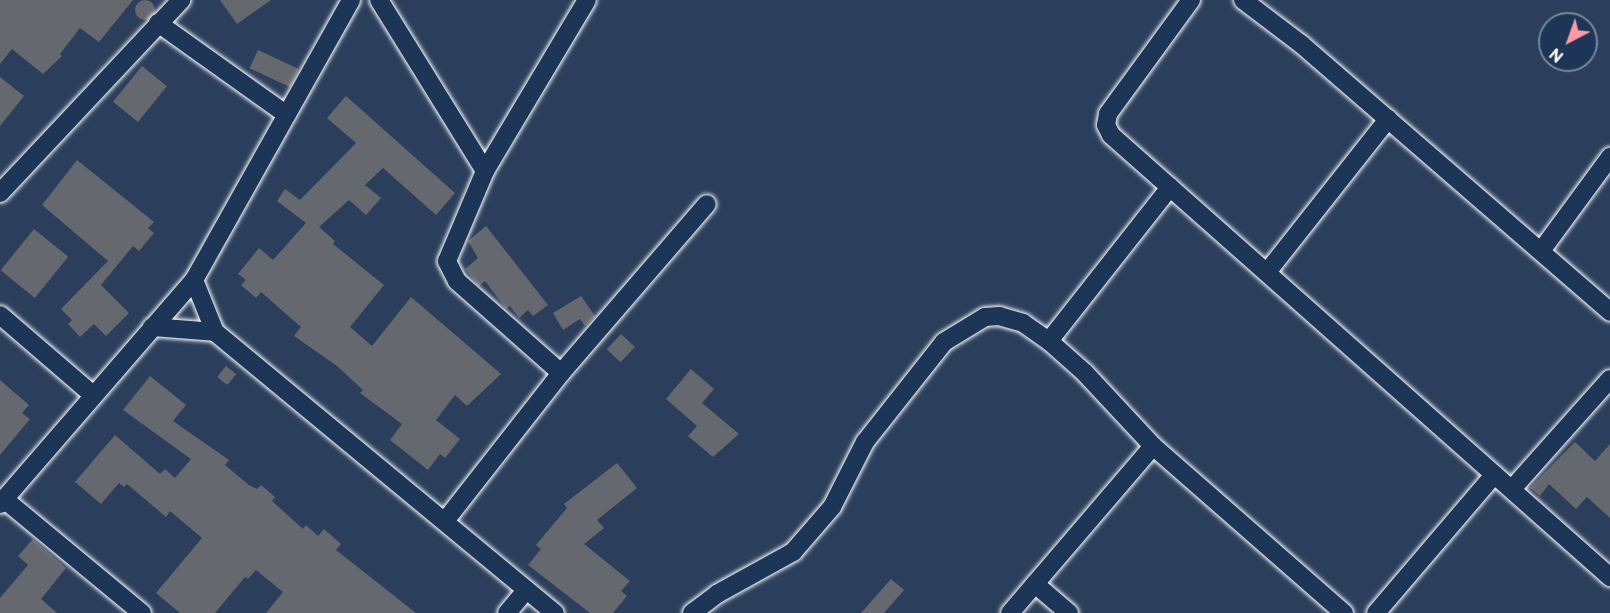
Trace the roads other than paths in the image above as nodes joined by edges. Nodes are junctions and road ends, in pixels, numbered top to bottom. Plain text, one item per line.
1 (181, 0) edge
2 (331, 0) edge
3 (351, 0) edge
4 (379, 0) edge
5 (587, 0) edge
6 (1191, 0) edge
7 (1243, 0) edge
8 (342, 17) junction
9 (158, 23) junction
10 (286, 115) junction
11 (1388, 119) junction
12 (1610, 157) edge
13 (485, 171) junction
14 (1170, 187) junction
15 (0, 193) edge
16 (707, 204) dead end
17 (1541, 251) junction
18 (1268, 271) junction
19 (194, 280) junction
20 (1610, 312) edge
21 (0, 315) edge
22 (152, 327) junction
23 (215, 332) junction
24 (1049, 341) junction
25 (561, 373) junction
26 (1610, 378) edge
27 (93, 395) junction
28 (1153, 446) junction
29 (1494, 475) junction
30 (1512, 489) junction
31 (2, 501) edge
32 (445, 521) junction
33 (1610, 577) edge
34 (1035, 584) junction
35 (526, 590) junction
36 (142, 613) edge
37 (507, 613) edge
38 (555, 613) edge
39 (692, 613) edge
40 (1010, 613) edge
41 (1069, 613) edge
42 (1344, 613) edge
43 (1376, 613) edge

1 - 9 street
2 - 8 street
3 - 8 street
4 - 13 street
5 - 13 street
6 - 14 street
7 - 11 street
8 - 10 street
9 - 10 street
9 - 15 street
10 - 19 street
11 - 17 street
11 - 18 street
12 - 17 street
13 - 25 street
14 - 18 street
14 - 24 street
16 - 25 street
17 - 20 street
18 - 29 street
19 - 22 street
19 - 23 street
21 - 27 street
22 - 23 street
22 - 27 street
23 - 32 street
24 - 28 street
24 - 39 street
25 - 32 street
26 - 30 street
27 - 31 street
28 - 34 street
28 - 42 street
29 - 30 street
29 - 43 street
30 - 33 street
31 - 36 street
32 - 35 street
34 - 40 street
34 - 41 street
35 - 37 street
35 - 38 street

